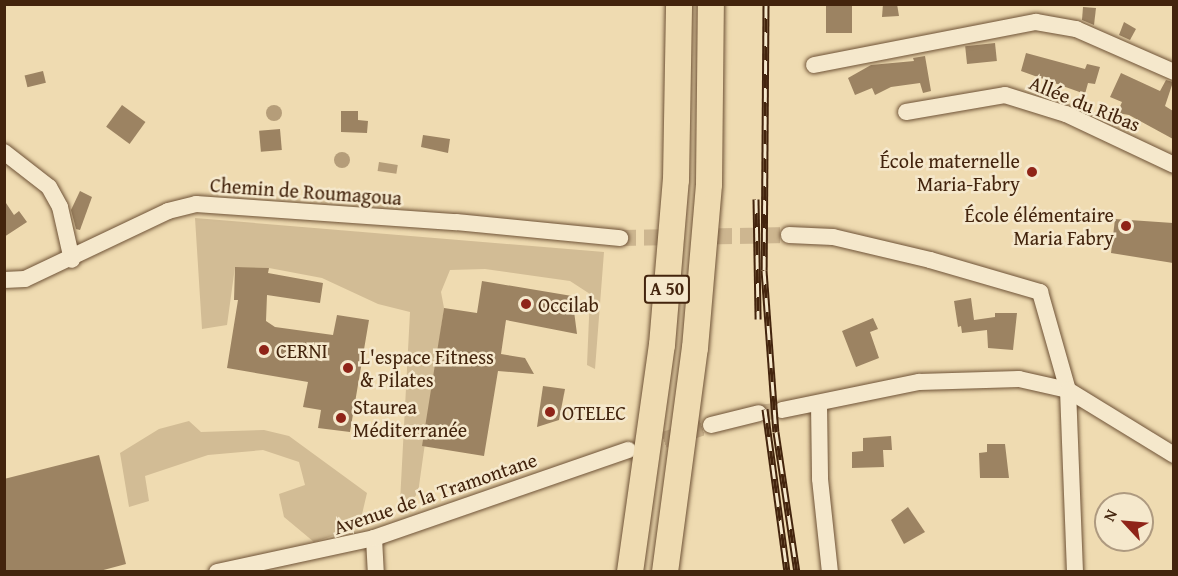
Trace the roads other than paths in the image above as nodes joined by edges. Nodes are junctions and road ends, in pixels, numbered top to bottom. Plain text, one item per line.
1 (679, 4) edge
2 (711, 4) edge
3 (814, 65) dead end
4 (1173, 72) edge
5 (906, 111) dead end
6 (4, 152) edge
7 (1173, 165) edge
8 (789, 235) tunnel mouth
9 (620, 238) tunnel mouth
10 (72, 260) junction
11 (4, 280) edge
12 (1068, 390) junction
13 (819, 404) junction
14 (782, 410) tunnel mouth
15 (759, 413) tunnel mouth
16 (711, 425) tunnel mouth
17 (628, 450) tunnel mouth
18 (1173, 455) edge
19 (374, 538) junction
20 (217, 572) edge
21 (376, 572) edge
22 (630, 572) edge
23 (665, 572) edge
24 (830, 572) edge
25 (1075, 572) edge

1 - 22 highway, A 50
2 - 23 highway, A 50
3 - 4 street
5 - 7 street, Allée du Ribas
6 - 10 street
8 - 12 street
9 - 10 street, Chemin de Roumagoua
10 - 11 street, Chemin de Roumagoua
12 - 13 street
12 - 18 street
12 - 25 street
13 - 14 street
13 - 24 street
15 - 16 street
17 - 19 street, Avenue de la Tramontane
19 - 20 street, Avenue de la Tramontane
19 - 21 street

